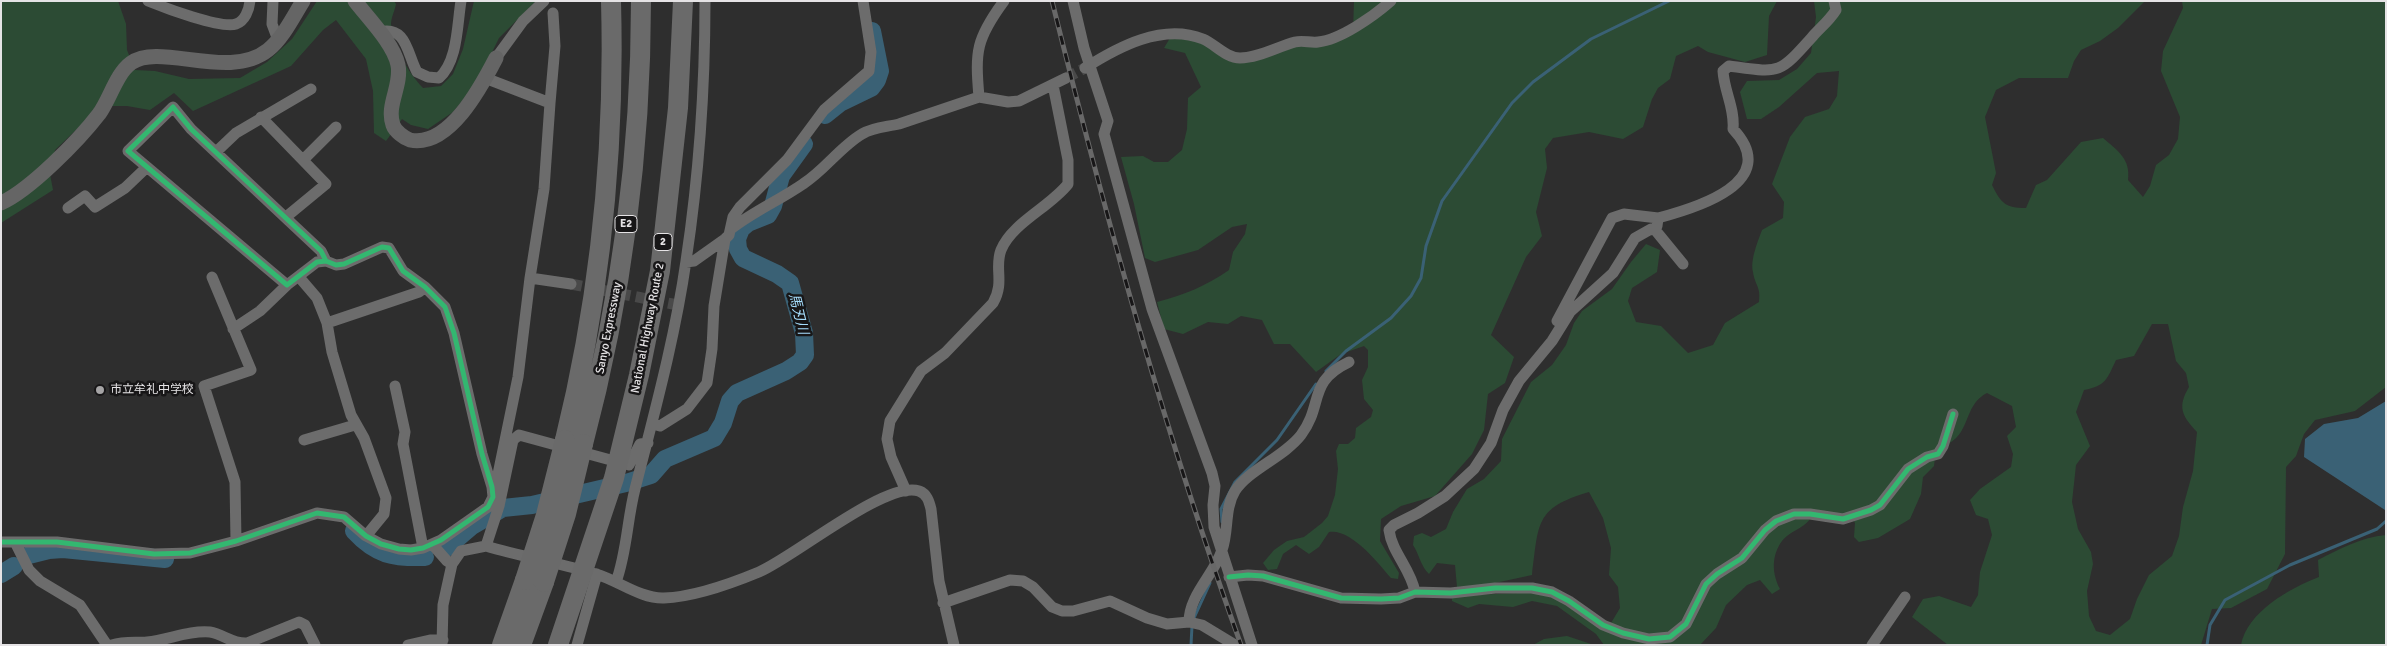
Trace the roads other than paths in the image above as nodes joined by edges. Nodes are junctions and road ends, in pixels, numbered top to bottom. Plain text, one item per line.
1 (148, 1) edge
2 (250, 1) edge
3 (273, 1) edge
4 (304, 1) edge
5 (355, 1) edge
6 (461, 1) edge
7 (544, 1) edge
8 (611, 1) edge
9 (641, 1) edge
10 (683, 1) edge
11 (705, 1) edge
12 (863, 1) edge
13 (1004, 1) edge
14 (1073, 1) edge
15 (1390, 1) edge
16 (1834, 1) edge
17 (553, 13) dead end
18 (379, 32) junction
19 (278, 40) junction
20 (496, 58) joint
21 (1087, 67) junction
22 (485, 78) junction
23 (1066, 78) tunnel mouth
24 (1053, 85) junction
25 (311, 89) dead end
26 (979, 97) junction
27 (550, 103) junction
28 (261, 117) junction
29 (336, 127) dead end
30 (216, 152) junction
31 (303, 160) junction
32 (147, 167) junction
33 (1, 203) edge
34 (68, 208) dead end
35 (286, 217) junction
36 (1658, 218) junction
37 (731, 229) junction
38 (1656, 231) junction
39 (725, 239) junction
40 (326, 261) junction
41 (686, 262) junction
42 (1683, 264) dead end
43 (299, 276) junction
44 (212, 277) dead end
45 (530, 278) junction
46 (571, 284) tunnel mouth
47 (287, 285) junction
48 (425, 287) junction
49 (327, 323) junction
50 (233, 329) junction
51 (1541, 354) junction
52 (1349, 362) dead end
53 (395, 386) dead end
54 (1953, 414) dead end
55 (653, 424) junction
56 (355, 425) junction
57 (304, 440) dead end
58 (574, 442) junction
59 (648, 443) junction
60 (506, 452) junction
61 (482, 454) junction
62 (614, 478) junction
63 (492, 487) junction
64 (906, 491) junction
65 (366, 536) junction
66 (236, 541) junction
67 (1, 542) edge
68 (15, 542) junction
69 (428, 546) junction
70 (486, 546) junction
71 (1222, 552) junction
72 (452, 564) junction
73 (590, 572) junction
74 (1229, 577) junction
75 (535, 581) junction
76 (616, 582) junction
77 (1415, 592) junction
78 (1905, 597) dead end
79 (943, 602) junction
80 (1189, 622) junction
81 (442, 642) edge
82 (107, 645) edge
83 (112, 645) edge
84 (316, 645) edge
85 (408, 645) edge
86 (502, 645) edge
87 (521, 645) edge
88 (558, 645) edge
89 (577, 645) edge
90 (954, 645) edge
91 (1235, 645) edge
92 (1252, 645) edge
93 (1872, 645) edge

1 - 2 street
3 - 19 street
4 - 19 street
5 - 18 street
6 - 18 street
7 - 20 street
8 - 58 highway, Sanyo Expressway / E2
9 - 58 highway, Sanyo Expressway / E2
10 - 62 highway, National Highway Route 2 / 2
11 - 41 street
12 - 37 street
13 - 26 street
14 - 21 street
15 - 21 street
16 - 36 street
17 - 27 street
18 - 22 street
19 - 33 street
20 - 22 street
21 - 71 street
22 - 27 street
23 - 24 street
24 - 26 street
24 - 64 street
25 - 28 street
26 - 37 street
27 - 45 street
28 - 30 street
28 - 31 street
29 - 31 street
30 - 32 street
30 - 35 street
31 - 35 street
32 - 34 street
32 - 47 street
35 - 40 street
36 - 38 street
36 - 51 street
37 - 39 street
38 - 42 street
38 - 51 street
39 - 41 street
39 - 55 street
40 - 43 street
40 - 48 street
41 - 55 street
43 - 47 street
43 - 49 street
44 - 50 street
45 - 46 street
45 - 60 street
47 - 50 street
48 - 49 street
48 - 61 street
49 - 56 street
50 - 66 street
51 - 77 street
52 - 71 street
53 - 69 street
54 - 77 street
55 - 59 street
56 - 57 street
56 - 65 street
58 - 75 highway, Sanyo Expressway / E2, bridge
59 - 62 street
59 - 76 street
60 - 61 street
60 - 62 street
60 - 63 street
60 - 70 street
61 - 63 street
62 - 73 highway, National Highway Route 2 / 2
63 - 69 street
64 - 76 street
64 - 79 street
65 - 66 street
65 - 69 street
66 - 68 street
67 - 68 street
68 - 82 street
69 - 72 street
70 - 72 street
70 - 73 street
71 - 74 street
71 - 80 street
72 - 81 street
73 - 76 street
73 - 88 highway, National Highway Route 2 / 2
73 - 89 street
74 - 77 street
74 - 92 street
75 - 86 highway, Sanyo Expressway / E2
75 - 87 highway, Sanyo Expressway / E2
78 - 93 street
79 - 80 street
79 - 90 street
80 - 91 street
81 - 85 street
83 - 84 street

